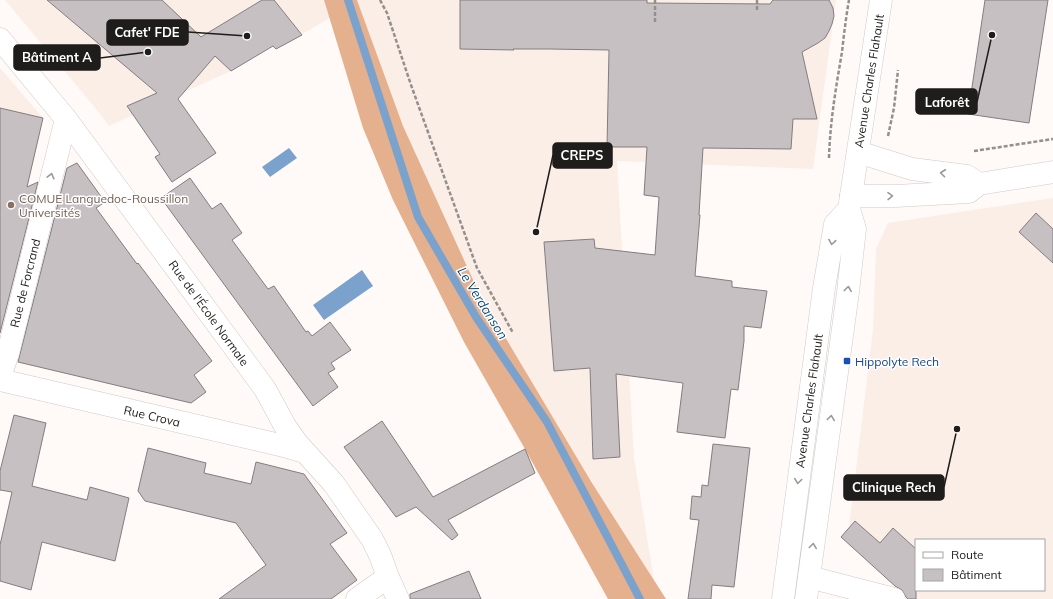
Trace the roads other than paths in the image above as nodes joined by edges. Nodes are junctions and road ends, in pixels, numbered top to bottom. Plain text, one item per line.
1 (881, 0) edge
2 (0, 39) edge
3 (66, 119) junction
4 (858, 152) junction
5 (1053, 172) edge
6 (979, 184) junction
7 (850, 203) junction
8 (0, 377) edge
9 (0, 380) edge
10 (304, 452) junction
11 (388, 577) junction
12 (809, 577) junction
13 (357, 599) edge
14 (398, 599) edge
15 (783, 599) edge
16 (806, 599) edge
17 (894, 599) edge

1 - 4 street, Avenue Charles Flahault
2 - 3 street, Rue de l'École Normale
8 -> 3 street, Rue de Forcrand
3 - 10 street, Rue de l'École Normale
6 -> 4 street
4 - 7 street, Avenue Charles Flahault
5 - 6 street
7 -> 6 street
12 -> 7 street, Avenue Charles Flahault
7 -> 15 street, Avenue Charles Flahault
9 - 10 street, Rue Crova
10 - 11 street, Rue de l'École Normale
11 - 13 street
11 - 14 street, Rue de l'École Normale
12 - 16 street, Avenue Charles Flahault
12 - 17 street

